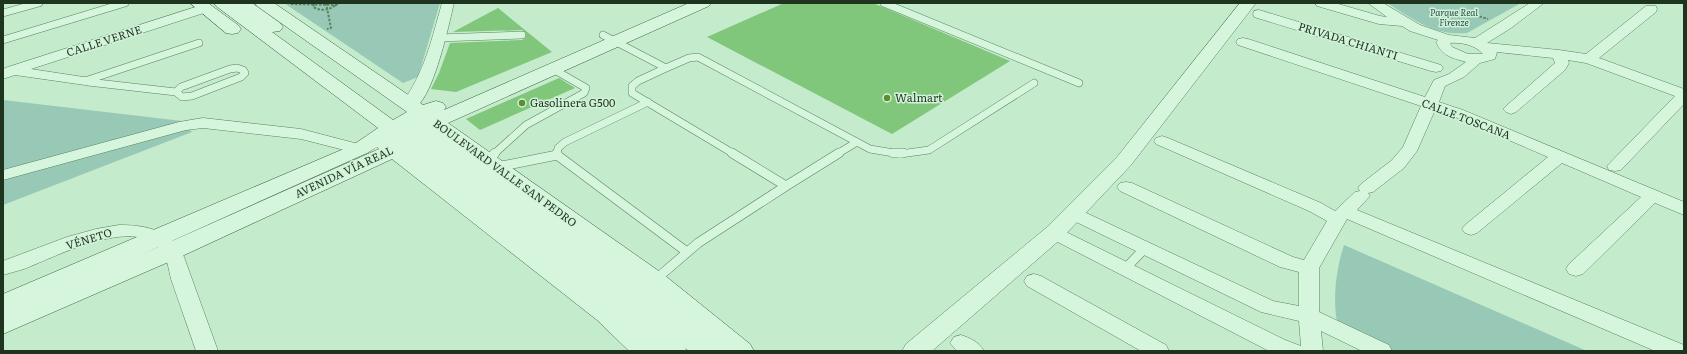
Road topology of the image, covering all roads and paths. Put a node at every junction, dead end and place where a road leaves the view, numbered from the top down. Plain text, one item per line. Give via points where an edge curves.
1 (39, 3) edge
2 (125, 3) edge
3 (241, 3) edge
4 (263, 3) edge
5 (289, 3) edge
6 (448, 3) edge
7 (678, 3) edge
8 (703, 3) edge
9 (884, 3) edge
10 (1321, 3) edge
11 (1374, 3) edge
12 (1538, 3) edge
13 (315, 4) edge
14 (326, 4) edge
15 (337, 4) edge
16 (208, 5) edge
17 (1254, 8) edge
18 (327, 9) junction
19 (1651, 9) dead end
20 (3, 13) edge
21 (1468, 14) dead end
22 (1492, 21) dead end
23 (1411, 25) junction
24 (522, 36) dead end
25 (284, 38) junction
26 (438, 38) junction
27 (610, 38) junction
28 (3, 40) edge
29 (1243, 42) dead end
30 (199, 43) dead end
31 (1446, 43) junction
32 (1481, 45) junction
33 (1558, 54) junction
34 (1476, 59) junction
35 (1589, 59) junction
36 (666, 68) junction
37 (553, 69) junction
38 (6, 71) edge
39 (1437, 75) junction
40 (85, 81) junction
41 (1034, 83) dead end
42 (1079, 83) dead end
43 (176, 92) junction
44 (1684, 94) edge
45 (648, 102) junction
46 (1429, 104) junction
47 (1511, 109) dead end
48 (402, 130) junction
49 (1162, 141) dead end
50 (857, 142) junction
51 (557, 155) junction
52 (1560, 156) junction
53 (492, 163) junction
54 (1615, 166) dead end
55 (3, 175) edge
56 (786, 186) junction
57 (1126, 187) dead end
58 (1653, 196) junction
59 (1684, 209) edge
60 (1074, 214) junction
61 (1341, 215) junction
62 (1470, 229) dead end
63 (1054, 233) junction
64 (166, 244) junction
65 (1145, 248) junction
66 (687, 252) junction
67 (3, 268) edge
68 (1309, 268) junction
69 (1126, 269) junction
70 (1576, 269) dead end
71 (654, 280) junction
72 (1034, 281) dead end
73 (3, 305) edge
74 (1310, 316) junction
75 (3, 324) edge
76 (207, 351) edge
77 (646, 351) edge
78 (673, 351) edge
79 (707, 351) edge
80 (740, 351) edge
81 (915, 351) edge
82 (1158, 351) edge
83 (1293, 351) edge
84 (1312, 351) edge
85 (1381, 351) edge
86 (1676, 351) edge

1 - 20 lane
2 - 28 lane
3 - 25 main road, BOULEVARD VALLE SAN PEDRO
4 - 25 main road, BOULEVARD VALLE SAN PEDRO
5 - 13 path
6 - 26 street
7 - 27 main road, AVENIDA VÍA REAL
8 - 27 main road, AVENIDA VÍA REAL
9 - 42 lane
10 - 23 street via 1378,20
11 - 23 street
12 - 32 street
13 - 14 path
13 - 18 path via 314,9
14 - 15 path
14 - 18 path
15 - 18 path
16 - 25 main road, BOULEVARD VALLE SAN PEDRO
16 - 38 street, CALLE VERNE
17 - 39 street, PRIVADA CHIANTI
17 - 60 street via 1124,161
18 - 25 path via 331,28
19 - 35 street
21 - 22 path
23 - 31 street via 1419,32
24 - 26 lane
25 - 48 main road, BOULEVARD VALLE SAN PEDRO
25 - 48 main road, BOULEVARD VALLE SAN PEDRO
26 - 48 street via 427,74
27 - 36 lane
27 - 37 main road, AVENIDA VÍA REAL
27 - 48 main road, AVENIDA VÍA REAL
29 - 46 street, CALLE TOSCANA
30 - 40 lane
31 - 32 street via 1466,40
31 - 34 street via 1464,57
31 - 39 street
32 - 33 street
32 - 34 street via 1490,52 1490,56
33 - 35 street
33 - 47 street via 1562,63 1560,67
34 - 39 street via 1447,81
35 - 44 street
36 - 45 lane via 632,86 632,92
36 - 50 lane via 698,57
37 - 48 main road, AVENIDA VÍA REAL
37 - 53 lane via 586,88 584,93 526,125
38 - 40 street
39 - 46 street
40 - 43 lane
41 - 50 lane via 929,150 909,154 886,154 870,150
43 - 43 lane via 182,96 192,96 245,74 243,70 230,69 181,87
44 - 54 street
45 - 51 lane via 565,142 558,148
45 - 56 lane
46 - 52 street, CALLE TOSCANA via 1458,113
46 - 61 street via 1411,148 1398,164
48 - 53 main road, BOULEVARD VALLE SAN PEDRO
48 - 55 street via 301,134 203,123 185,125
48 - 64 main road, AVENIDA VÍA REAL
48 - 64 main road, AVENIDA VÍA REAL
48 - 77 main road, BOULEVARD VALLE SAN PEDRO via 606,312
48 - 78 main road, BOULEVARD VALLE SAN PEDRO via 620,303
48 - 79 main road, BOULEVARD VALLE SAN PEDRO via 637,292
49 - 61 street via 1315,207
50 - 56 lane
51 - 53 lane
51 - 66 lane
52 - 58 street, CALLE TOSCANA
52 - 62 street
53 - 71 main road, BOULEVARD VALLE SAN PEDRO
56 - 66 lane
57 - 68 street via 1288,262
58 - 59 street, CALLE TOSCANA
58 - 70 street
60 - 63 street
60 - 65 street
61 - 68 street
61 - 86 street
63 - 69 street
63 - 81 street
64 - 67 street, VÉNETO via 137,230 119,230 87,237
64 - 73 main road, AVENIDA VÍA REAL
64 - 75 main road, AVENIDA VÍA REAL
64 - 76 street
65 - 69 lane
65 - 74 street via 1268,307
66 - 71 lane
68 - 74 street
69 - 83 street via 1278,346
71 - 80 main road, BOULEVARD VALLE SAN PEDRO
72 - 82 street
74 - 84 street
74 - 85 street

